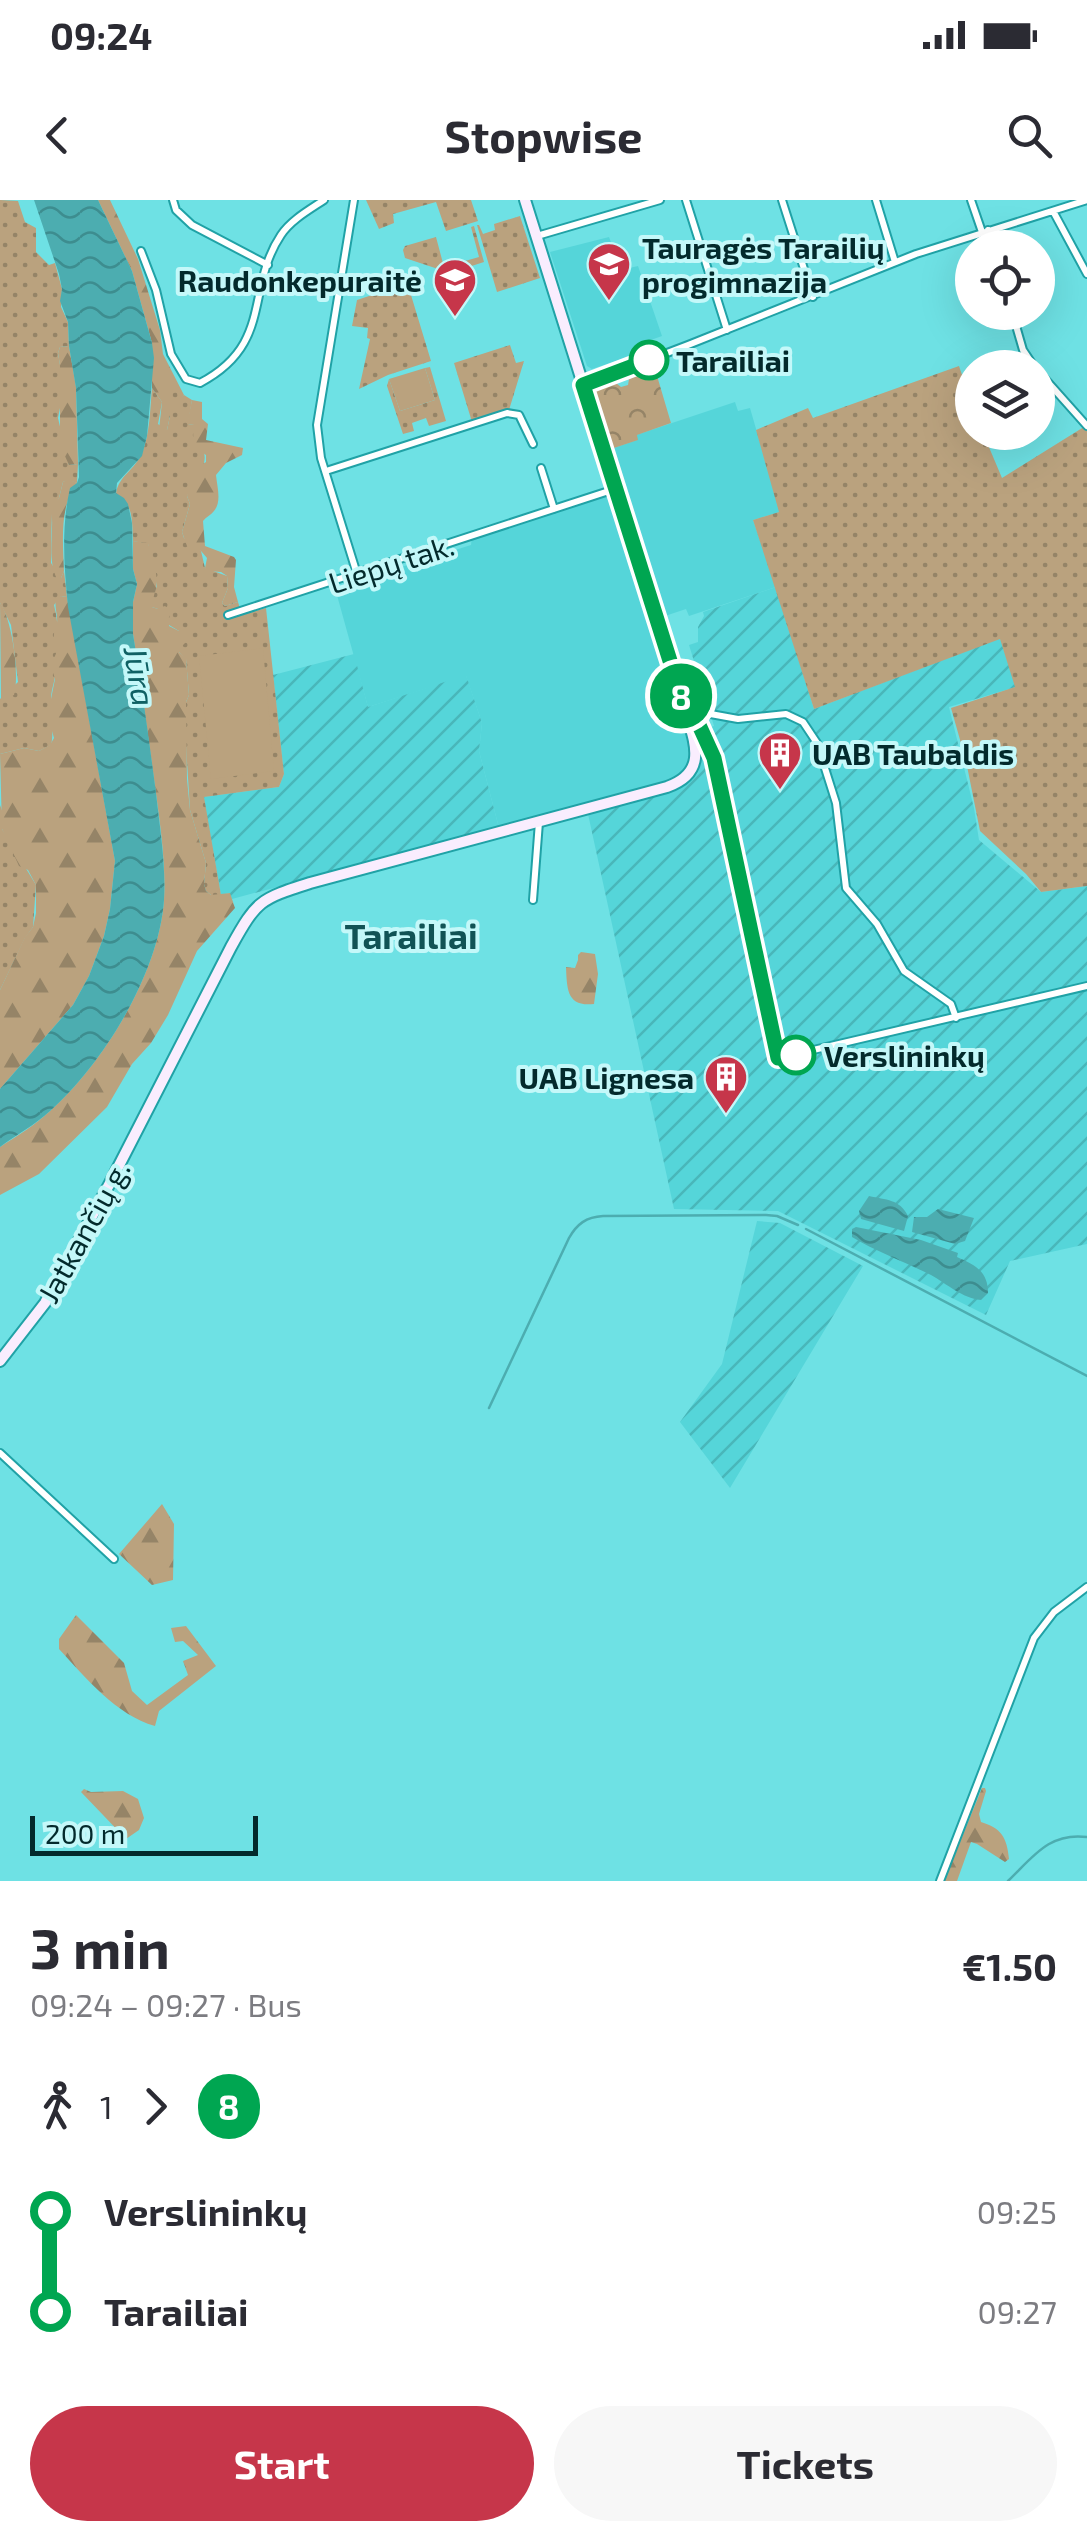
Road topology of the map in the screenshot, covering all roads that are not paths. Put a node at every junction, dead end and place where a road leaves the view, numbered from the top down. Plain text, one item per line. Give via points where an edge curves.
1 (173, 200) edge
2 (324, 200) edge
3 (354, 200) edge
4 (525, 200) edge
5 (660, 200) edge
6 (686, 200) edge
7 (782, 200) edge
8 (876, 200) edge
9 (972, 200) edge
10 (1087, 200) edge
11 (1066, 203) edge
12 (1053, 211) junction
13 (985, 230) edge
14 (988, 230) edge
15 (536, 236) junction
16 (955, 241) edge
17 (141, 251) dead end
18 (895, 262) junction
19 (268, 265) junction
20 (1087, 274) edge
21 (813, 296) junction
22 (727, 330) junction
23 (583, 385) junction
24 (1055, 392) edge
25 (1087, 426) edge
26 (532, 444) dead end
27 (541, 468) dead end
28 (326, 471) junction
29 (616, 489) junction
30 (554, 510) junction
31 (356, 574) junction
32 (228, 614) dead end
33 (683, 702) junction
34 (694, 714) junction
35 (539, 822) junction
36 (534, 900) dead end
37 (1087, 986) edge
38 (956, 1018) junction
39 (0, 1361) edge
40 (0, 1453) edge
41 (114, 1559) dead end
42 (1087, 1587) edge
43 (940, 1881) edge

1 - 19 street via 192,225
2 - 19 street via 290,224
3 - 28 street via 317,412
4 - 15 main road
5 - 15 street
6 - 22 street
7 - 21 street
8 - 18 street
9 - 13 street
10 - 11 street
11 - 12 street
12 - 14 street
12 - 20 street
15 - 23 main road
16 - 18 street
17 - 19 street via 174,363 193,382 218,371 248,339
18 - 21 street
21 - 22 street
22 - 23 street
23 - 29 main road
24 - 25 street
26 - 28 street via 519,415 508,412
27 - 30 street
28 - 31 street
29 - 30 street, Liepų tak.
29 - 33 main road
30 - 31 street, Liepų tak.
31 - 32 street, Liepų tak.
33 - 34 street
33 - 35 main road, Jatkančių g. via 695,757 691,773
34 - 38 street via 786,714 803,722 817,743 836,804 846,888 904,971 951,1004
34 - 38 street via 722,789 778,1058
35 - 36 street
35 - 39 main road, Jatkančių g. via 271,895 250,914 45,1303
37 - 38 street
40 - 41 street
42 - 43 street via 1034,1638

